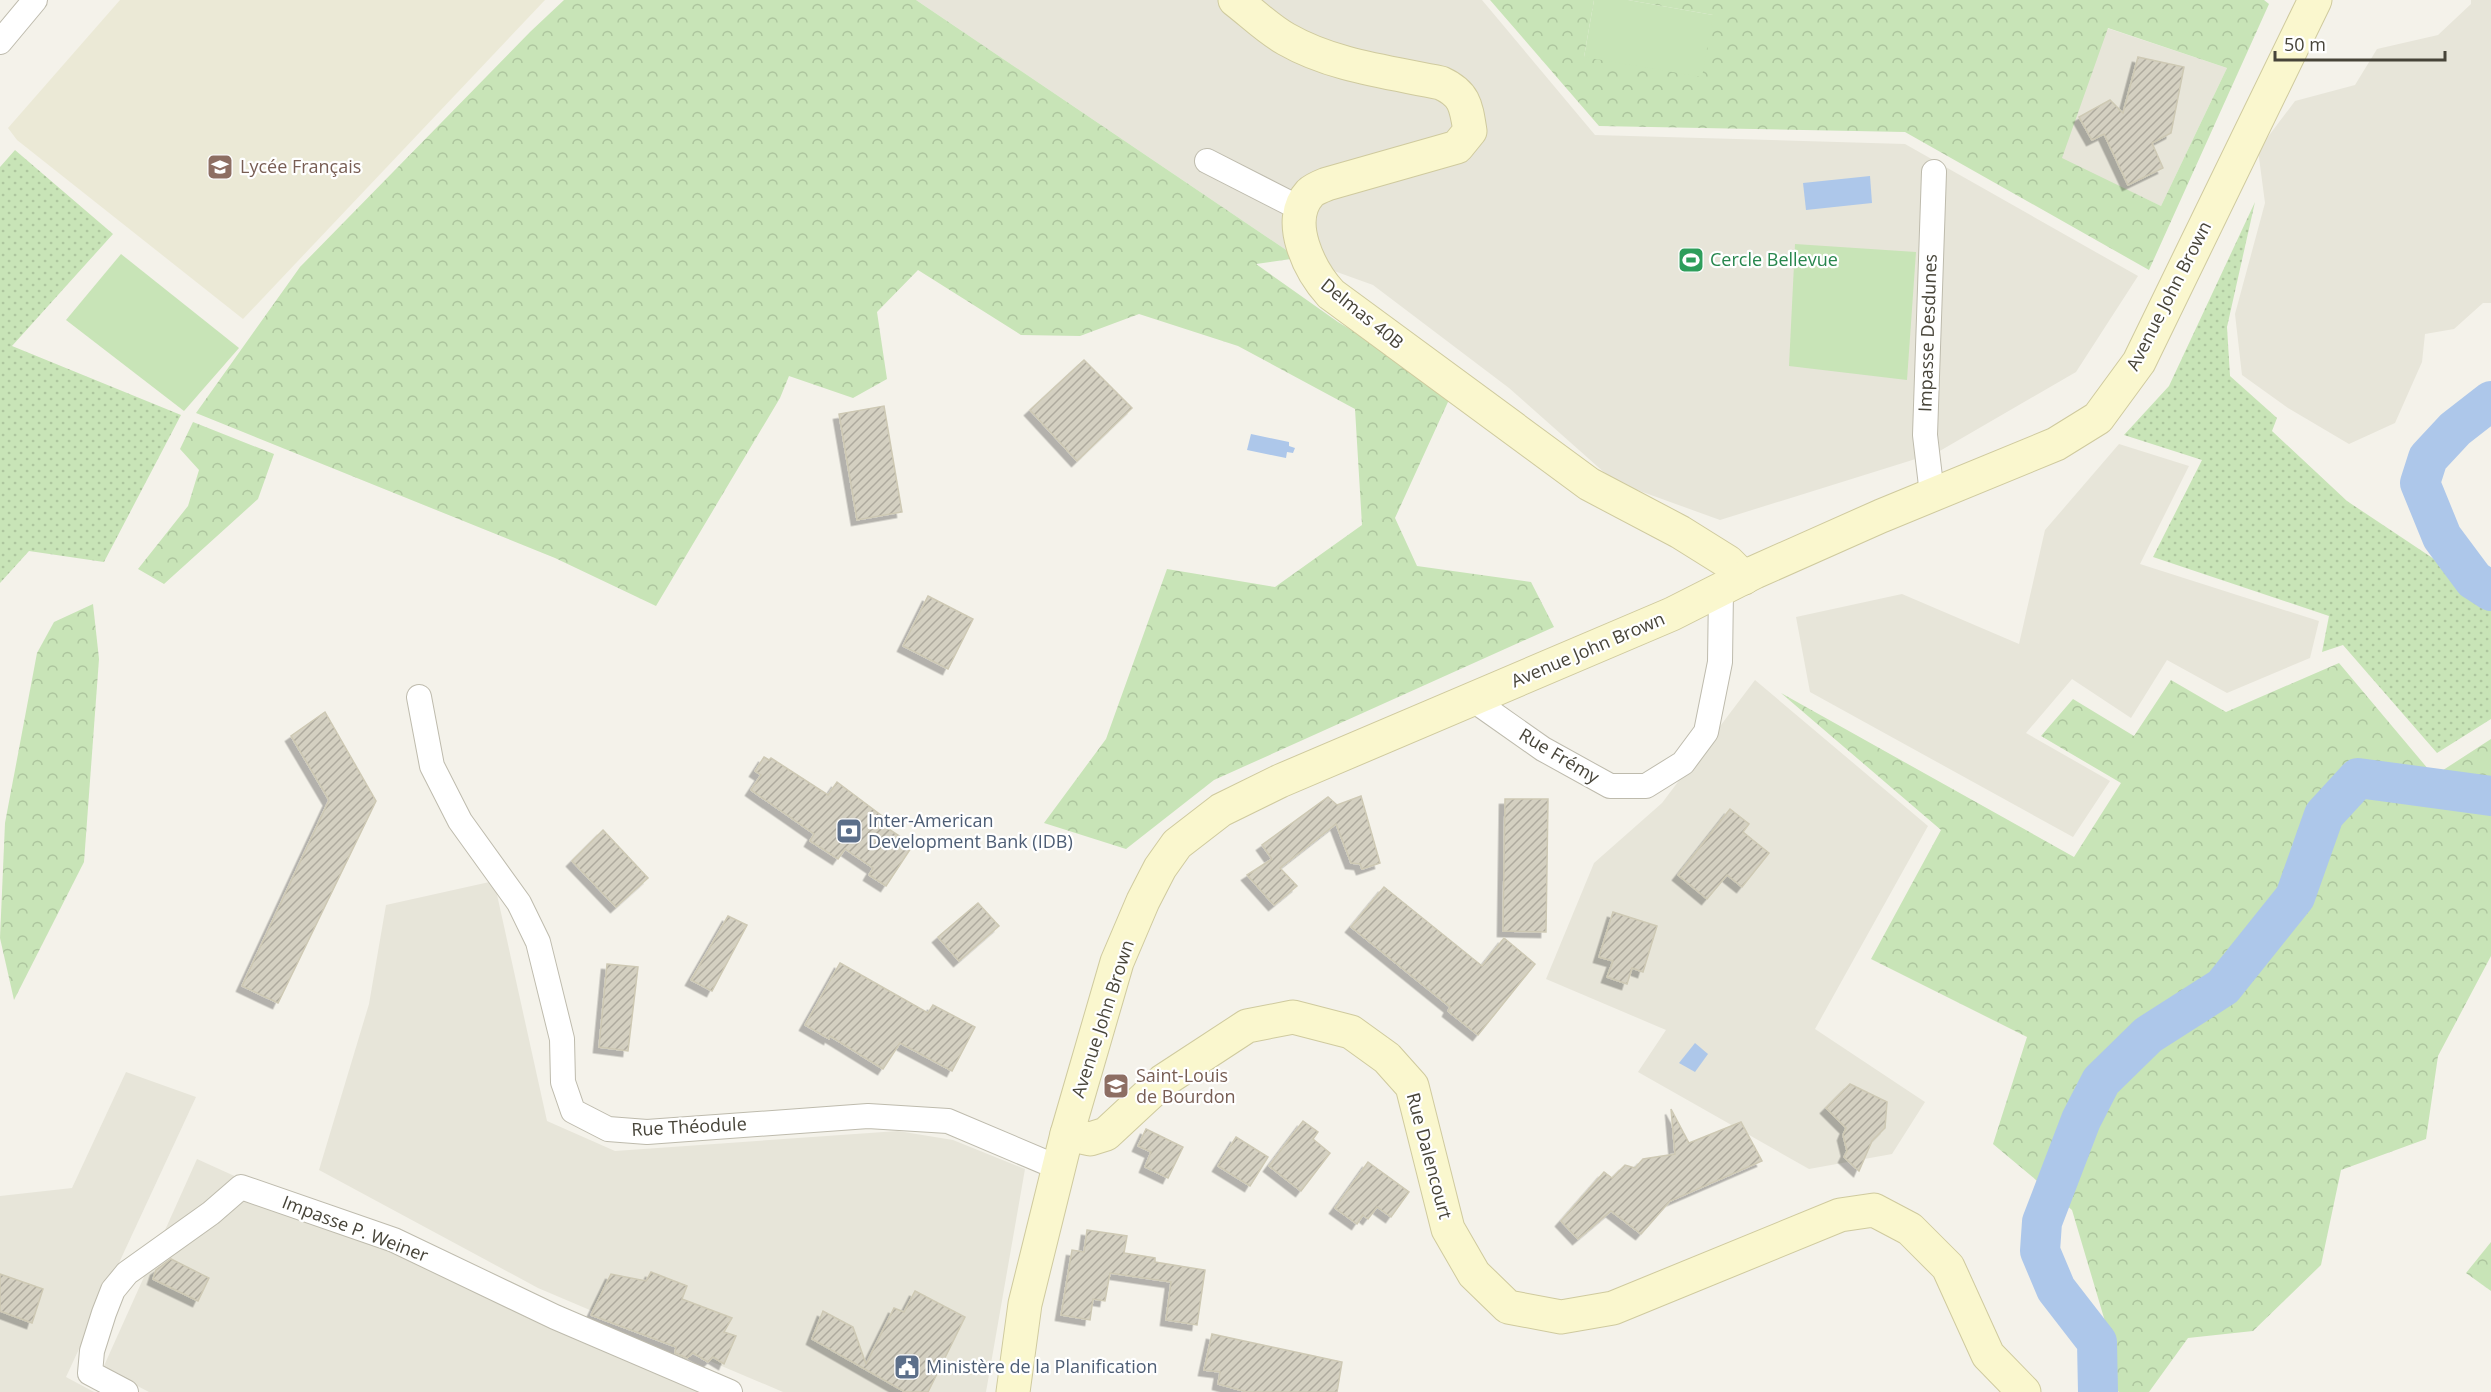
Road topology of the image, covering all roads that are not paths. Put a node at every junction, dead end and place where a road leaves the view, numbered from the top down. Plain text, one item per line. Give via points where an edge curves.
1 (35, 0) edge
2 (1235, 0) edge
3 (2314, 0) edge
4 (0, 42) edge
5 (1207, 161) dead end
6 (1934, 172) dead end
7 (1301, 209) junction
8 (1932, 494) junction
9 (1732, 584) junction
10 (419, 697) dead end
11 (1472, 699) junction
12 (1067, 1134) junction
13 (1059, 1168) junction
14 (126, 1392) edge
15 (730, 1392) edge
16 (1013, 1392) edge
17 (2024, 1392) edge

1 - 4 street
2 - 7 street via 1284,38 1304,48 1334,60 1441,83 1455,90 1466,105 1470,130 1457,147 1326,184 1310,192
3 - 8 street, Avenue John Brown via 2139,362 2098,418 2056,444
5 - 7 street
6 - 8 street, Impasse Desdunes via 1925,435
7 - 9 street, Delmas 40B via 1299,232 1304,248 1316,277 1331,294 1589,484 1728,562
8 - 9 street, Avenue John Brown
9 - 11 street, Avenue John Brown via 1672,614
9 - 11 street, Rue Frémy via 1706,732 1683,763 1646,786 1610,786 1543,749
10 - 13 street, Rue Théodule via 432,766 460,820 519,903 538,942 562,1040 563,1082 573,1111 608,1130 647,1132 868,1116 948,1121
11 - 12 street, Avenue John Brown via 1221,810 1177,844 1143,901 1117,963
12 - 13 street, Avenue John Brown
12 - 17 street, Rue Dalencourt via 1090,1139 1106,1134 1163,1081 1247,1026 1293,1017 1351,1032 1387,1058 1412,1086 1448,1229 1474,1274 1508,1307 1561,1317 1613,1308 1840,1215 1874,1210 1910,1229 1948,1267 1988,1355
13 - 16 street, Avenue John Brown via 1025,1304
14 - 15 street, Impasse P. Weiner via 90,1373 92,1351 114,1290 127,1273 242,1187 394,1240 555,1317

